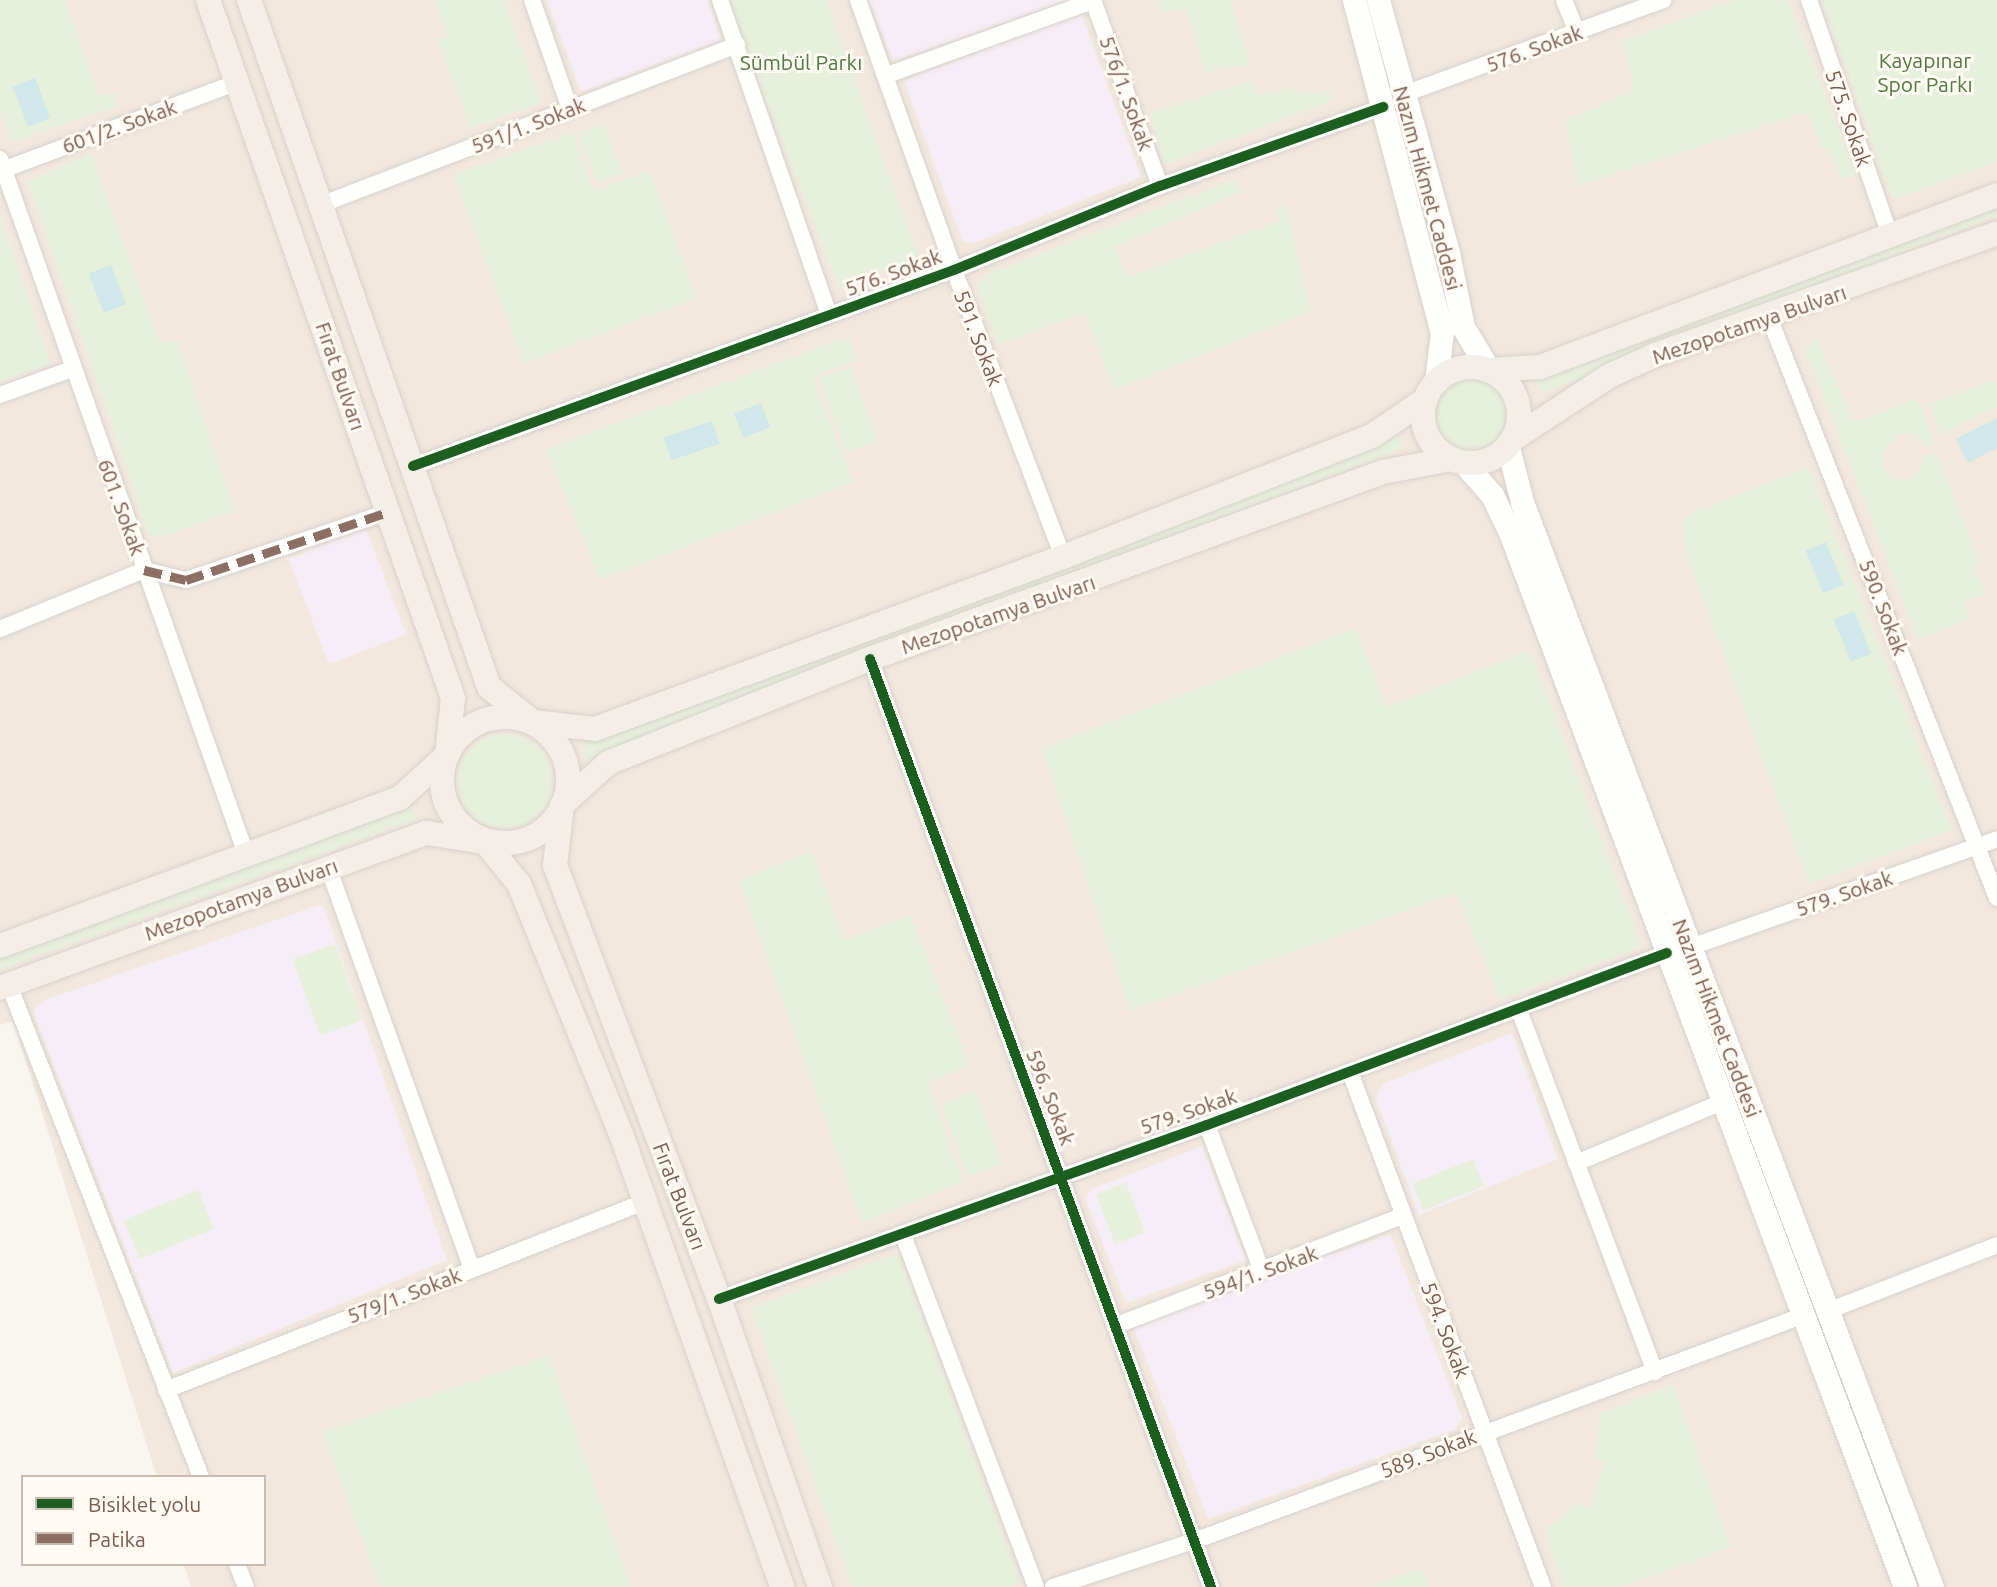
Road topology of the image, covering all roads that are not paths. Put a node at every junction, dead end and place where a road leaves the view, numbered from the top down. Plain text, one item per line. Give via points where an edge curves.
1 (208, 0) edge
2 (249, 0) edge
3 (532, 0) edge
4 (720, 0) edge
5 (858, 0) edge
6 (1093, 0) edge
7 (1354, 0) edge
8 (1378, 0) edge
9 (1564, 0) edge
10 (1663, 0) edge
11 (1809, 0) edge
12 (1577, 33) junction
13 (737, 45) junction
14 (887, 75) junction
15 (238, 82) junction
16 (1404, 94) junction
17 (1383, 107) junction
18 (570, 109) junction
19 (1, 166) edge
20 (1160, 186) junction
21 (1997, 195) edge
22 (320, 205) junction
23 (1997, 233) edge
24 (1890, 235) junction
25 (954, 270) junction
26 (829, 315) junction
27 (1769, 317) junction
28 (72, 369) junction
29 (1489, 370) junction
30 (1431, 390) junction
31 (0, 395) edge
32 (1511, 443) junction
33 (1458, 461) junction
34 (413, 466) junction
35 (388, 512) junction
36 (1063, 557) junction
37 (144, 570) junction
38 (0, 629) edge
39 (870, 659) junction
40 (533, 722) junction
41 (447, 755) junction
42 (562, 805) junction
43 (1997, 839) edge
44 (485, 842) junction
45 (1977, 846) junction
46 (246, 854) junction
47 (328, 867) junction
48 (1997, 898) edge
49 (0, 946) edge
50 (1691, 947) junction
51 (1667, 953) junction
52 (5, 987) edge
53 (1519, 1010) junction
54 (1350, 1072) junction
55 (1720, 1103) junction
56 (1207, 1125) junction
57 (1576, 1163) junction
58 (1059, 1175) junction
59 (644, 1202) junction
60 (1403, 1216) junction
61 (903, 1235) junction
62 (1997, 1245) edge
63 (472, 1269) junction
64 (1262, 1271) junction
65 (719, 1299) junction
66 (1828, 1311) junction
67 (1802, 1316) junction
68 (1117, 1325) junction
69 (1655, 1371) junction
70 (166, 1390) junction
71 (1485, 1432) junction
72 (200, 1475) edge
73 (1194, 1541) junction
74 (238, 1566) edge
75 (246, 1587) edge
76 (782, 1587) edge
77 (820, 1587) edge
78 (1036, 1587) edge
79 (1053, 1587) edge
80 (1211, 1587) edge
81 (1543, 1587) edge
82 (1905, 1587) edge
83 (1932, 1587) edge

1 - 15 main road, Fırat Bulvarı
2 - 22 main road, Fırat Bulvarı
3 - 18 street
4 - 13 street
5 - 14 street, 591. Sokak
6 - 14 street
6 - 20 street, 576/1. Sokak
7 - 17 main road, Nazım Hikmet Caddesi
8 - 16 main road, Nazım Hikmet Caddesi
9 - 12 street
10 - 12 street, 576. Sokak
11 - 24 street, 575. Sokak
12 - 16 street, 576. Sokak
13 - 18 street, 591/1. Sokak
13 - 26 street
14 - 25 street, 591. Sokak
15 - 19 street, 601/2. Sokak
15 - 35 main road, Fırat Bulvarı
16 - 29 main road, Nazım Hikmet Caddesi via 1448,253 1463,327
17 - 20 street, 576. Sokak
17 - 30 main road, Nazım Hikmet Caddesi via 1442,332
18 - 22 street, 591/1. Sokak
19 - 28 street, 601. Sokak
20 - 25 street, 576. Sokak
21 - 24 main road
22 - 34 main road, Fırat Bulvarı
23 - 27 main road, Mezopotamya Bulvarı
24 - 29 main road via 1540,367
25 - 26 street, 576. Sokak
25 - 36 street, 591. Sokak
26 - 34 street, 576. Sokak
27 - 32 main road, Mezopotamya Bulvarı via 1609,376
27 - 45 street, 590. Sokak
28 - 31 street
28 - 37 street, 601. Sokak
29 - 30 main road via 1461,368
29 - 32 main road via 1505,380 1517,399 1519,421
30 - 33 main road via 1427,434
30 - 36 main road, Mezopotamya Bulvarı via 1372,436
32 - 33 main road via 1483,462
32 - 50 main road, Nazım Hikmet Caddesi via 1522,502
33 - 39 main road, Mezopotamya Bulvarı via 1383,472
33 - 51 main road, Nazım Hikmet Caddesi via 1492,495 1510,532
34 - 40 main road, Fırat Bulvarı via 489,687
35 - 37 street via 186,580
35 - 41 main road, Fırat Bulvarı via 453,698
36 - 40 main road, Mezopotamya Bulvarı via 595,729
37 - 38 street
37 - 46 street, 601. Sokak
39 - 42 main road, Mezopotamya Bulvarı via 608,763
39 - 58 street, 596. Sokak
40 - 41 main road via 511,717 482,722 457,738
40 - 42 main road via 559,748 567,766 568,786
41 - 44 main road via 443,796 452,815
41 - 46 main road, Mezopotamya Bulvarı via 400,798
42 - 44 main road via 539,834 522,841
42 - 65 main road, Fırat Bulvarı via 555,865
43 - 45 street, 579. Sokak
44 - 47 main road, Mezopotamya Bulvarı via 428,833
44 - 59 main road, Fırat Bulvarı via 519,884
45 - 48 street, 590. Sokak
45 - 50 street, 579. Sokak
46 - 49 main road, Mezopotamya Bulvarı
47 - 52 main road, Mezopotamya Bulvarı
47 - 63 street
50 - 66 main road, Nazım Hikmet Caddesi
51 - 53 street, 579. Sokak
51 - 55 main road, Nazım Hikmet Caddesi
52 - 70 street
53 - 54 street, 579. Sokak
53 - 57 street
54 - 56 street, 579. Sokak
54 - 60 street, 594. Sokak
55 - 57 street
55 - 67 main road, Nazım Hikmet Caddesi
56 - 58 street, 579. Sokak
56 - 64 street
57 - 69 street
58 - 61 street, 579. Sokak
58 - 68 street, 596. Sokak
59 - 63 street, 579/1. Sokak
59 - 76 main road, Fırat Bulvarı
60 - 64 street, 594/1. Sokak
60 - 71 street, 594. Sokak
61 - 65 street, 579. Sokak
61 - 78 street
62 - 66 street
63 - 70 street, 579/1. Sokak
64 - 68 street, 594/1. Sokak
65 - 77 main road, Fırat Bulvarı
66 - 83 main road, Nazım Hikmet Caddesi
67 - 69 street, 589. Sokak
67 - 82 main road, Nazım Hikmet Caddesi
68 - 73 street, 596. Sokak
69 - 71 street, 589. Sokak
70 - 72 street
71 - 73 street, 589. Sokak
71 - 81 street, 594. Sokak
73 - 79 street, 589. Sokak
73 - 80 street, 596. Sokak
74 - 75 street

